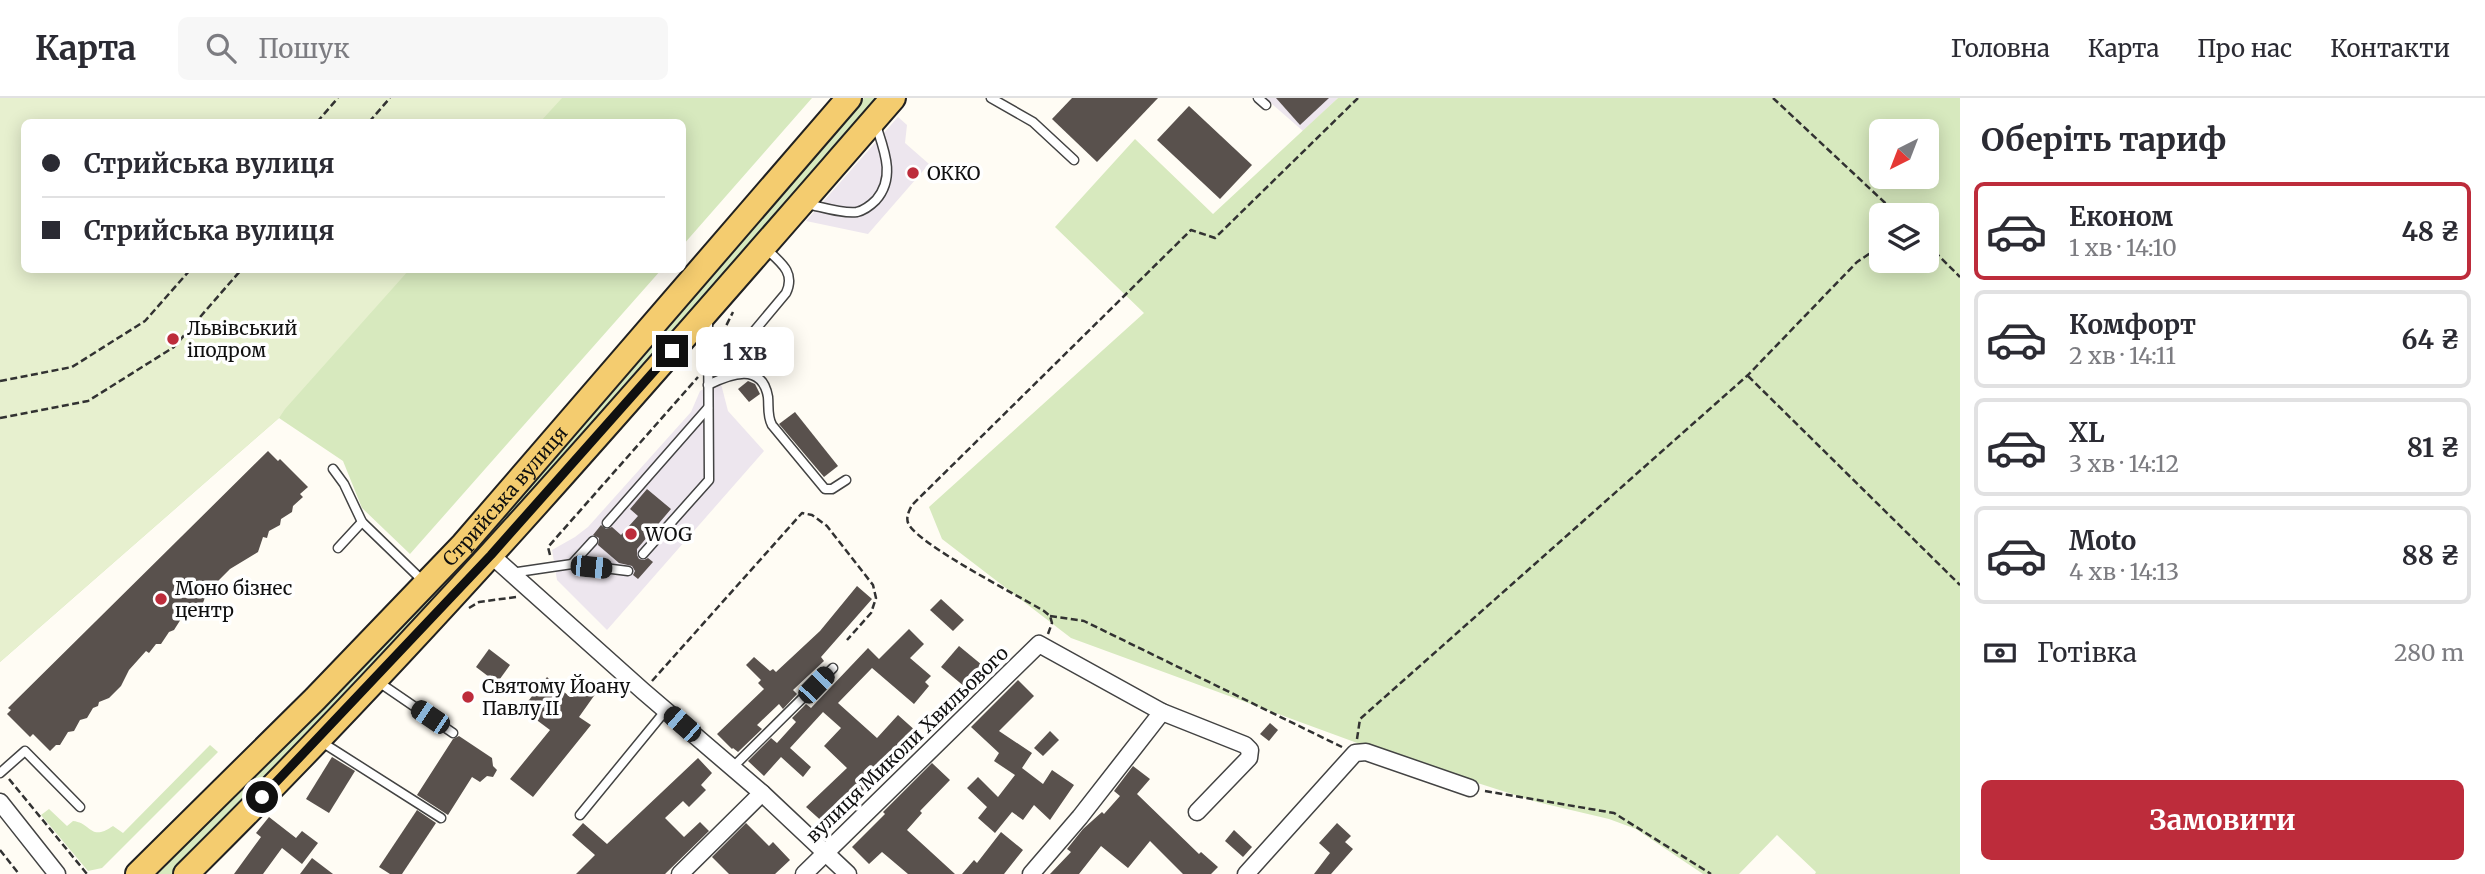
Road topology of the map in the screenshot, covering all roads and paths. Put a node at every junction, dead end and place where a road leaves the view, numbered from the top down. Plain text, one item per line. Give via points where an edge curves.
1 (338, 98) edge
2 (390, 98) edge
3 (849, 98) edge
4 (893, 98) edge
5 (991, 98) edge
6 (1258, 98) edge
7 (1358, 98) edge
8 (1773, 98) edge
9 (1266, 105) dead end
10 (320, 119) edge
11 (372, 119) edge
12 (874, 119) junction
13 (1074, 160) dead end
14 (801, 203) junction
15 (1885, 203) edge
16 (763, 246) junction
17 (1869, 254) edge
18 (1939, 256) edge
19 (187, 273) edge
20 (238, 273) edge
21 (1960, 277) edge
22 (738, 304) dead end
23 (708, 310) junction
24 (707, 371) junction
25 (751, 373) junction
26 (1748, 375) junction
27 (0, 381) edge
28 (708, 385) junction
29 (708, 408) junction
30 (0, 418) edge
31 (333, 469) dead end
32 (846, 480) dead end
33 (362, 522) junction
34 (607, 523) dead end
35 (593, 541) dead end
36 (338, 548) dead end
37 (643, 554) dead end
38 (491, 555) junction
39 (572, 564) junction
40 (552, 568) junction
41 (628, 571) dead end
42 (511, 573) junction
43 (426, 584) junction
44 (1960, 585) edge
45 (538, 597) junction
46 (463, 613) dead end
47 (1050, 616) junction
48 (847, 640) dead end
49 (1039, 644) junction
50 (833, 668) dead end
51 (375, 679) junction
52 (643, 691) junction
53 (666, 710) junction
54 (1162, 712) junction
55 (453, 733) dead end
56 (318, 739) junction
57 (1355, 753) junction
58 (732, 768) junction
59 (0, 773) edge
60 (9, 779) dead end
61 (1470, 788) joint
62 (762, 793) junction
63 (0, 802) edge
64 (80, 807) dead end
65 (1198, 812) dead end
66 (580, 814) dead end
67 (441, 818) dead end
68 (0, 850) edge
69 (825, 853) junction
70 (1255, 871) edge
71 (19, 874) edge
72 (57, 874) edge
73 (87, 874) edge
74 (138, 874) edge
75 (186, 874) edge
76 (680, 874) edge
77 (804, 874) edge
78 (848, 874) edge
79 (1031, 874) edge
80 (1711, 874) edge

1 - 10 path
2 - 11 path
3 - 43 main road, Стрийська вулиця
4 - 12 main road, Стрийська вулиця
5 - 13 lane via 1033,122
6 - 9 lane
7 - 47 path via 1215,238 1191,230 912,505 908,522 922,537
8 - 15 path
12 - 14 main road, Стрийська вулиця
12 - 14 lane via 887,174 873,203 858,212
14 - 16 main road, Стрийська вулиця
16 - 23 main road, Стрийська вулиця
16 - 25 lane via 787,269 790,285 745,342
17 - 26 path
18 - 21 path
19 - 27 path via 145,321 72,367
20 - 30 path via 174,347 88,401
22 - 24 path via 724,328 718,366
23 - 24 lane
23 - 38 main road, Стрийська вулиця
24 - 28 lane
24 - 40 path via 694,379 548,547
25 - 28 lane via 727,375
25 - 32 lane via 765,388 772,425 825,489
26 - 44 path
26 - 57 path via 1360,719
28 - 29 lane
29 - 34 lane
29 - 37 lane via 709,480
31 - 33 lane
33 - 36 lane
33 - 43 lane
35 - 39 lane
38 - 42 street
38 - 51 main road, Стрийська вулиця
39 - 40 lane
39 - 41 lane
40 - 42 lane
42 - 45 street
43 - 74 main road, Стрийська вулиця
45 - 46 path via 479,602
45 - 52 street
47 - 49 path via 1049,632
47 - 57 path via 1084,621
48 - 52 path via 871,613 876,598 873,585 827,526 812,514 802,513
49 - 54 street
49 - 69 street, вулиця Миколи Хвильового
50 - 58 lane
51 - 55 lane
51 - 56 main road, Стрийська вулиця
52 - 53 street
53 - 58 street
53 - 66 lane
54 - 65 street via 1250,750 1248,758
54 - 79 street
56 - 67 lane
56 - 75 main road, Стрийська вулиця
57 - 61 street via 1366,752
57 - 70 street
58 - 62 street
59 - 64 lane via 25,751
60 - 73 path
61 - 80 path via 1614,813
62 - 69 street
62 - 76 street
63 - 72 street
68 - 71 path
69 - 77 street, вулиця Миколи Хвильового
69 - 78 street

